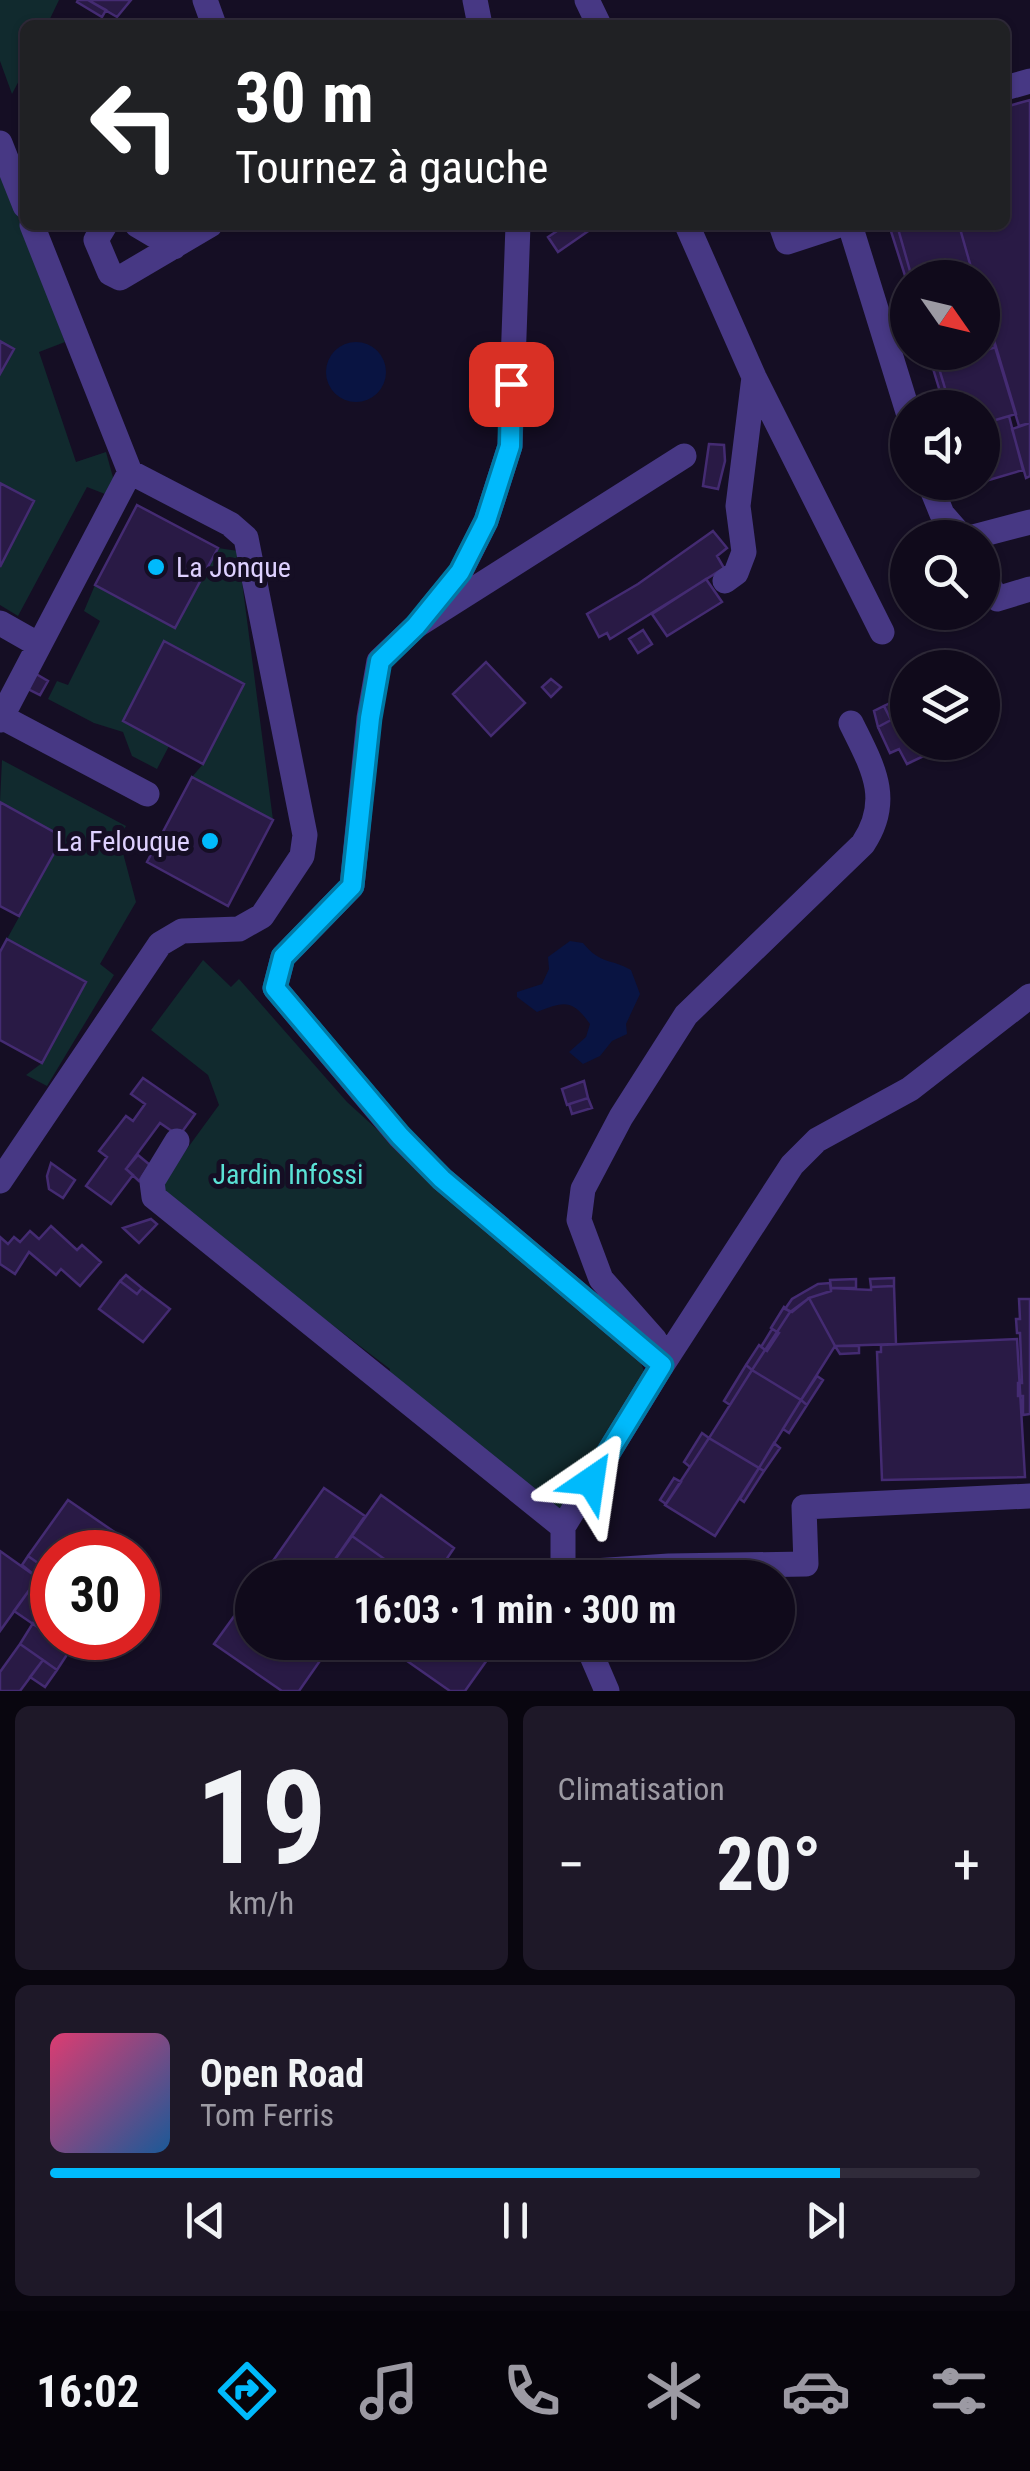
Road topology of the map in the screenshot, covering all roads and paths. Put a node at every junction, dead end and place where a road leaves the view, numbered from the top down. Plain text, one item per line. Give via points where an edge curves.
1 (0, 143) edge
2 (20, 193) edge
3 (34, 230) edge
4 (102, 230) edge
5 (145, 230) edge
6 (202, 230) edge
7 (518, 230) edge
8 (689, 230) edge
9 (783, 230) edge
10 (824, 230) edge
11 (852, 230) edge
12 (174, 247) junction
13 (754, 377) junction
14 (901, 390) edge
15 (684, 456) dead end
16 (130, 472) junction
17 (1030, 522) edge
18 (1000, 530) edge
19 (725, 581) dead end
20 (1030, 588) edge
21 (1000, 598) edge
22 (0, 624) edge
23 (416, 626) junction
24 (882, 632) dead end
25 (39, 645) junction
26 (0, 718) edge
27 (851, 723) dead end
28 (147, 794) dead end
29 (1030, 996) edge
30 (177, 1141) dead end
31 (0, 1181) edge
32 (669, 1355) junction
33 (1030, 1496) edge
34 (563, 1527) junction
35 (563, 1560) edge
36 (795, 1564) edge
37 (594, 1660) edge
38 (607, 1691) edge

1 - 2 street
3 - 16 street
4 - 12 street via 96,240 110,272 120,278
5 - 12 street
6 - 12 street
7 - 23 street via 510,446 486,521 460,572
8 - 13 street
9 - 10 street via 787,242
11 - 14 street
13 - 19 street via 738,506 744,552 736,574
13 - 24 street
15 - 23 street
16 - 25 street
16 - 31 street via 246,538 305,835 302,856 262,916 239,929 182,931 160,944
17 - 18 street
20 - 21 street
22 - 25 street
23 - 32 street via 380,661 352,886 283,957 275,988 442,1179
25 - 26 street
26 - 28 street
27 - 32 street via 878,778 872,830 686,1016 583,1189 579,1220 601,1278
29 - 32 street via 910,1088 817,1140 792,1164
30 - 34 street via 152,1182 154,1197
32 - 34 street
33 - 36 street via 804,1507 806,1564
34 - 35 street
37 - 38 street

